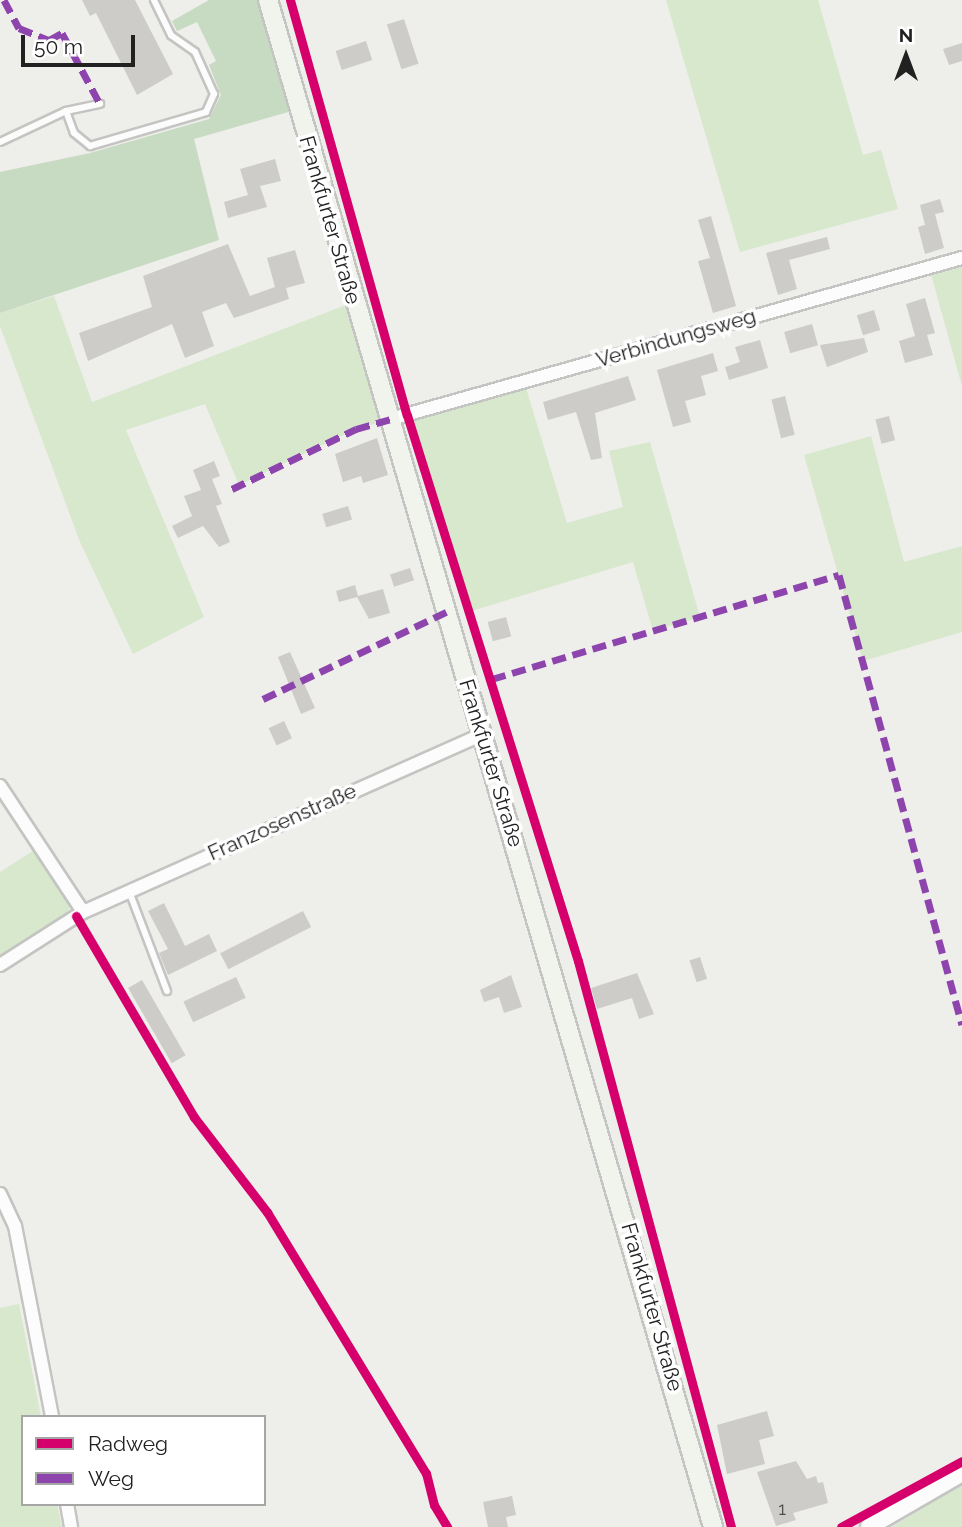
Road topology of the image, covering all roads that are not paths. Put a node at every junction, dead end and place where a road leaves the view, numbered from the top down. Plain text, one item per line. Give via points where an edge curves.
1 (154, 0) edge
2 (268, 0) edge
3 (100, 104) dead end
4 (66, 111) junction
5 (0, 142) edge
6 (962, 258) edge
7 (391, 419) junction
8 (483, 734) junction
9 (0, 786) edge
10 (130, 891) junction
11 (83, 912) junction
12 (0, 965) edge
13 (167, 991) dead end
14 (0, 1194) edge
15 (52, 1415) edge
16 (962, 1473) edge
17 (67, 1506) edge
18 (71, 1527) edge
19 (713, 1527) edge
20 (869, 1527) edge

1 - 4 lane via 171,34 195,52 214,94 206,111 90,146 74,133
2 - 7 main road, Frankfurter Straße
3 - 4 lane
4 - 5 lane
6 - 7 street, Verbindungsweg
7 - 8 main road, Frankfurter Straße
8 - 10 street, Franzosenstraße
8 - 19 main road, Frankfurter Straße
9 - 11 street
10 - 11 street, Franzosenstraße
10 - 13 lane
11 - 12 street, Franzosenstraße
14 - 15 street via 15,1226
16 - 20 street
17 - 18 street

